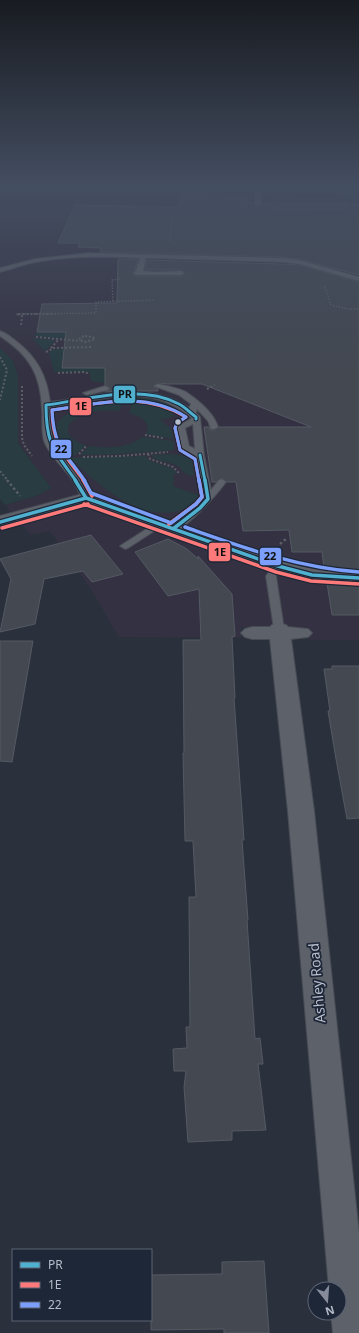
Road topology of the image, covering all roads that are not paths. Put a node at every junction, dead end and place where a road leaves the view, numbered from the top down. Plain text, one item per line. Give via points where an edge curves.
1 (100, 252) dead end
2 (120, 252) dead end
3 (74, 255) junction
4 (126, 256) junction
5 (144, 256) junction
6 (0, 270) edge
7 (181, 273) dead end
8 (358, 278) edge
9 (0, 332) edge
10 (158, 386) dead end
11 (105, 388) dead end
12 (84, 399) junction
13 (195, 403) junction
14 (46, 405) junction
15 (195, 416) junction
16 (200, 455) junction
17 (222, 482) dead end
18 (86, 498) junction
19 (208, 499) junction
20 (0, 522) edge
21 (166, 527) junction
22 (125, 546) dead end
23 (278, 566) junction
24 (359, 578) edge
25 (287, 632) junction
26 (252, 633) dead end
27 (352, 1333) edge

1 - 3 lane via 81,252
2 - 4 lane
3 - 4 lane
3 - 6 lane via 44,259
4 - 5 lane
5 - 7 lane via 138,272
5 - 8 lane via 224,255 281,260 299,262
9 - 14 lane via 18,344 34,362 40,374
10 - 13 lane via 182,393
11 - 12 lane via 88,392
12 - 14 lane
12 - 15 lane via 131,394 160,397 178,403
13 - 15 lane
13 - 15 lane via 214,426
14 - 18 lane via 46,431 49,441 82,486
15 - 16 lane
15 - 16 lane via 181,427 185,447
16 - 19 lane
17 - 19 lane
18 - 20 street
18 - 21 street
19 - 21 lane via 200,508
21 - 22 lane
21 - 23 street
23 - 24 street via 312,575
23 - 25 lane via 271,576
25 - 26 street
25 - 27 street, Ashley Road via 301,811

